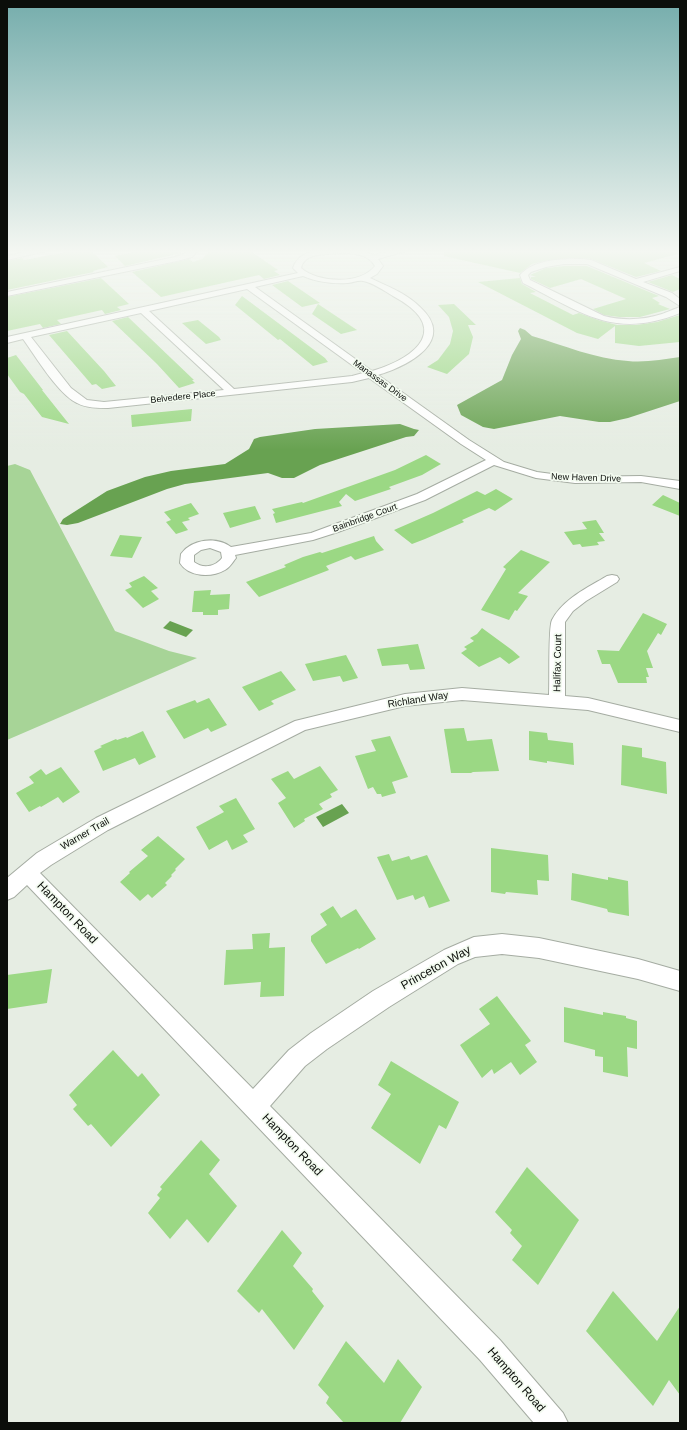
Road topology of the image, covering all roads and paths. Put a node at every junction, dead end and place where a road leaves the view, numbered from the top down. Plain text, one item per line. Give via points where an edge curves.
1 (112, 317) edge
2 (150, 317) edge
3 (291, 317) edge
4 (425, 317) edge
5 (598, 317) edge
6 (662, 317) edge
7 (25, 336) junction
8 (7, 340) edge
9 (371, 374) junction
10 (232, 392) junction
11 (493, 460) junction
12 (680, 485) edge
13 (228, 552) dead end
14 (612, 579) dead end
15 (557, 701) junction
16 (680, 726) edge
17 (171, 791) joint
18 (27, 872) junction
19 (7, 890) edge
20 (680, 982) edge
21 (254, 1106) junction
22 (553, 1423) edge

1 - 7 street
2 - 10 street
3 - 9 street, Manassas Drive
4 - 9 street, Belvedere Place via 429,327 426,342 418,352 394,367
5 - 6 street via 627,323
7 - 8 street
7 - 10 street, Belvedere Place via 70,393 85,402 108,405
9 - 10 street, Belvedere Place via 341,381
9 - 11 street, Manassas Drive
11 - 12 street, New Haven Drive via 517,470 558,479 641,479
11 - 13 street, Bainbridge Court via 426,495 334,529 313,536
14 - 15 street, Halifax Court via 568,608 558,622
15 - 16 street, Richland Way via 588,704
15 - 17 street, Richland Way via 462,694 397,702 301,725
17 - 18 street, Warner Trail via 102,824
18 - 19 street, Warner Trail
18 - 21 street, Hampton Road
20 - 21 street, Princeton Way via 638,969 539,948 502,944 474,947 451,957 382,998 319,1041 297,1058
21 - 22 street, Hampton Road via 490,1350

